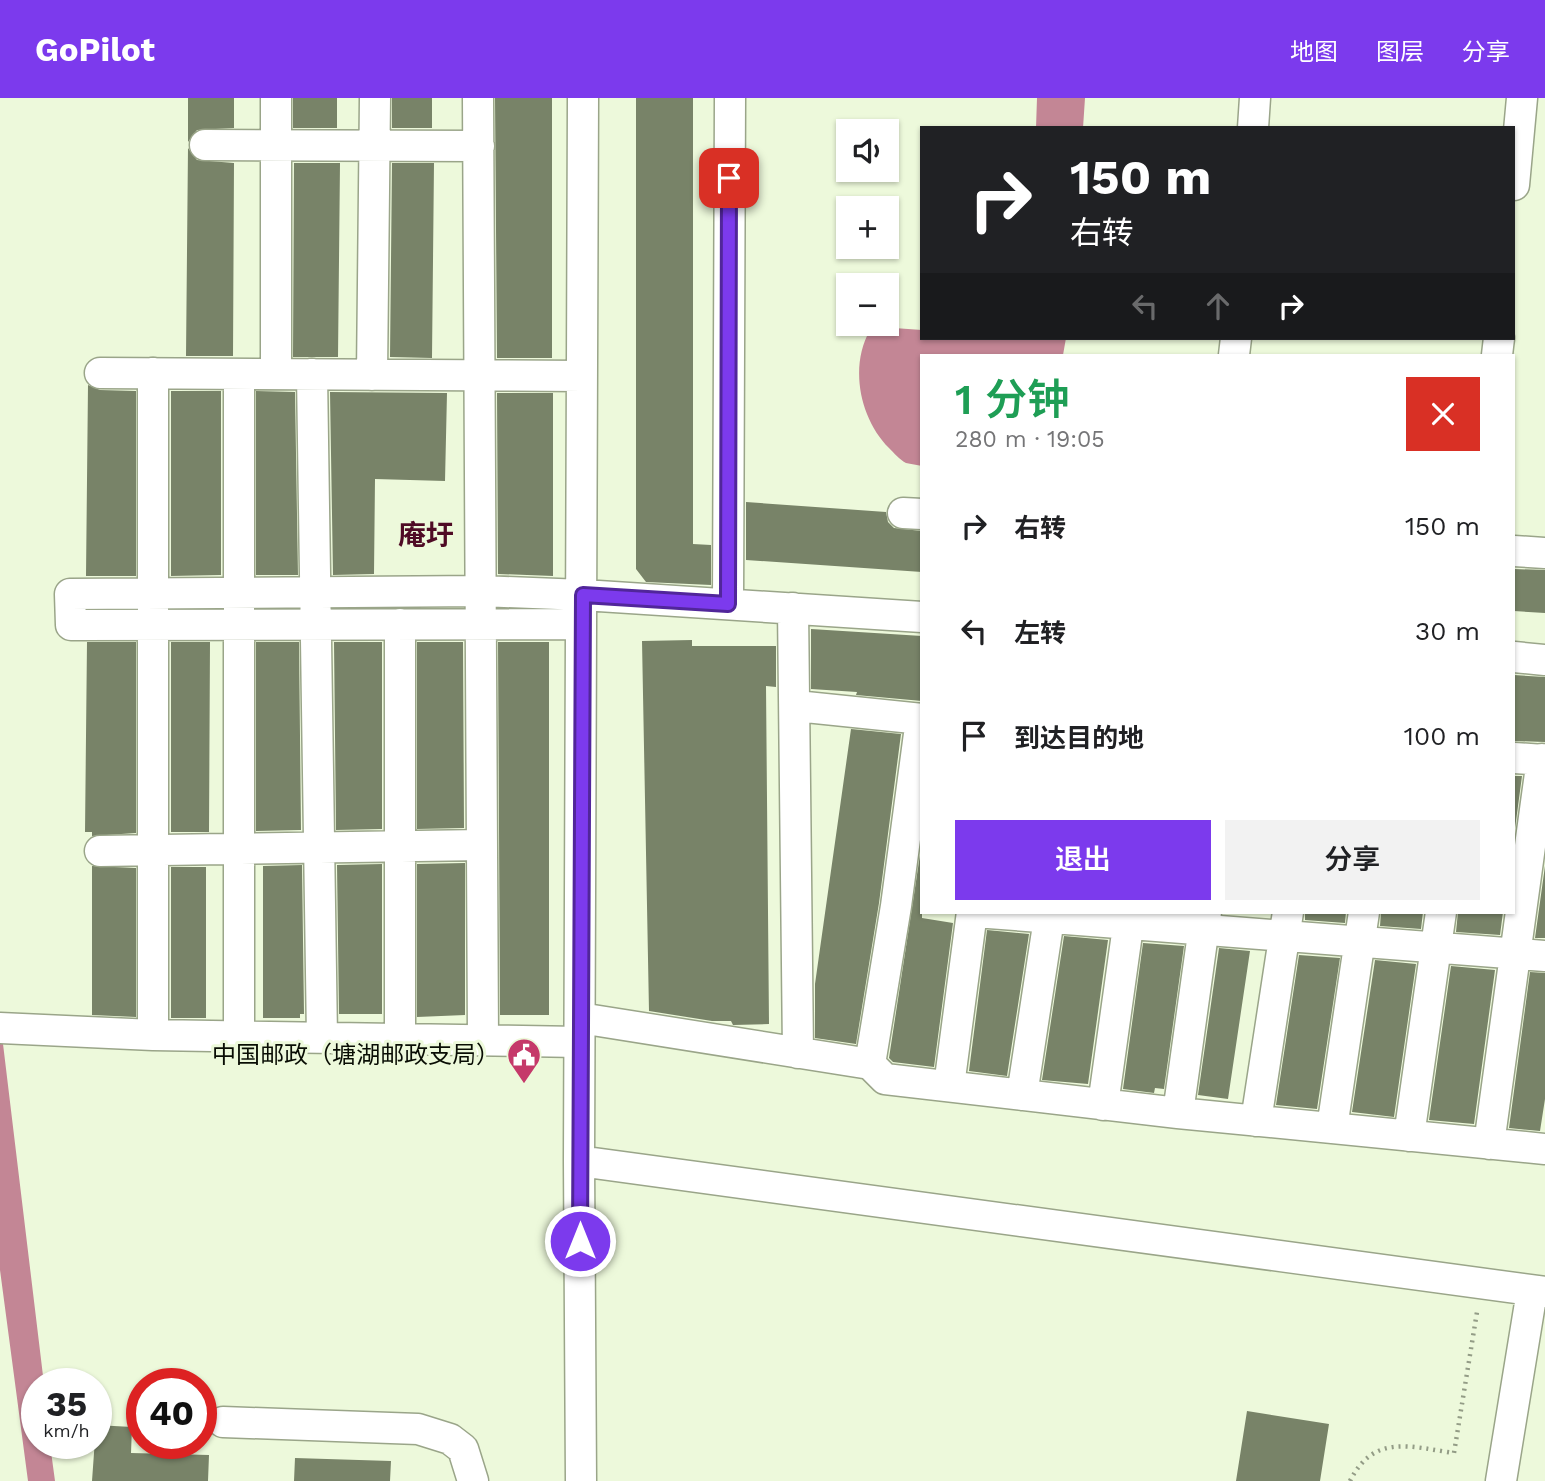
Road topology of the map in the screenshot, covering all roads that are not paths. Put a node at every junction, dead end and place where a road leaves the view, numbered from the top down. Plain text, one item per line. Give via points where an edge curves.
1 (276, 98) edge
2 (375, 98) edge
3 (478, 98) edge
4 (583, 98) edge
5 (730, 98) edge
6 (1255, 98) edge
7 (1522, 98) edge
8 (1253, 126) edge
9 (205, 145) dead end
10 (276, 146) junction
11 (375, 146) junction
12 (479, 146) junction
13 (1515, 174) edge
14 (100, 373) dead end
15 (153, 373) junction
16 (239, 374) junction
17 (276, 374) junction
18 (312, 374) junction
19 (373, 375) junction
20 (480, 375) junction
21 (582, 376) junction
22 (1515, 551) edge
23 (1545, 553) edge
24 (481, 591) junction
25 (153, 593) junction
26 (239, 593) junction
27 (315, 593) junction
28 (583, 595) junction
29 (728, 604) junction
30 (793, 608) junction
31 (920, 617) edge
32 (400, 624) junction
33 (481, 624) junction
34 (582, 624) junction
35 (153, 625) junction
36 (239, 625) junction
37 (316, 625) junction
38 (1515, 657) edge
39 (1545, 660) edge
40 (796, 706) junction
41 (920, 719) edge
42 (920, 748) edge
43 (1534, 759) edge
44 (482, 845) junction
45 (400, 846) junction
46 (319, 847) junction
47 (239, 849) junction
48 (153, 850) junction
49 (100, 851) dead end
50 (909, 907) edge
51 (973, 914) edge
52 (1024, 914) edge
53 (1364, 914) edge
54 (1441, 914) edge
55 (1049, 915) edge
56 (1129, 918) edge
57 (1205, 921) edge
58 (1286, 924) edge
59 (1359, 941) junction
60 (1436, 947) junction
61 (1515, 953) junction
62 (1545, 956) edge
63 (0, 1028) edge
64 (579, 1030) junction
65 (153, 1035) junction
66 (239, 1037) junction
67 (322, 1038) junction
68 (400, 1039) junction
69 (483, 1040) junction
70 (798, 1053) junction
71 (870, 1064) junction
72 (950, 1086) junction
73 (1022, 1095) junction
74 (1102, 1105) junction
75 (1178, 1113) junction
76 (1256, 1121) junction
77 (1332, 1128) junction
78 (1409, 1136) junction
79 (1489, 1144) junction
80 (1545, 1149) edge
81 (579, 1161) junction
82 (1539, 1292) edge
83 (223, 1422) dead end
84 (473, 1481) edge
85 (581, 1481) edge
86 (1501, 1481) edge

1 - 10 street
2 - 11 street
3 - 12 street
4 - 21 street
5 - 29 street
6 - 8 street
7 - 13 street
9 - 10 street
10 - 11 street
10 - 17 street
11 - 12 street
11 - 19 street
12 - 20 street
14 - 15 street
15 - 16 street
15 - 25 street
16 - 17 street
16 - 26 street
17 - 18 street
18 - 19 street
18 - 27 street
19 - 20 street
20 - 21 street
20 - 24 street
21 - 28 street
22 - 23 street
24 - 27 street
24 - 28 street
24 - 33 street
25 - 26 street
25 - 35 street
25 - 35 street via 70,594 71,625
26 - 27 street
26 - 36 street
27 - 37 street
28 - 29 street
28 - 34 street
29 - 30 street
30 - 31 street
30 - 40 street
32 - 33 street
32 - 37 street
32 - 45 street
33 - 34 street
33 - 44 street
34 - 64 street
35 - 36 street
35 - 48 street
36 - 37 street
36 - 47 street
37 - 46 street
38 - 39 street
40 - 41 street
40 - 70 street
42 - 50 street
43 - 61 street
44 - 45 street
44 - 69 street
45 - 46 street
45 - 68 street
46 - 47 street
46 - 67 street
47 - 48 street
47 - 66 street
48 - 49 street
48 - 65 street
50 - 71 street
51 - 72 street
52 - 55 street
53 - 59 street
54 - 60 street
55 - 56 street
55 - 73 street
56 - 57 street
56 - 74 street
57 - 58 street
57 - 75 street
58 - 59 street
58 - 76 street
59 - 60 street
59 - 77 street
60 - 61 street
60 - 78 street
61 - 62 street
61 - 79 street
63 - 65 street
64 - 69 street
64 - 70 street
64 - 81 street
65 - 66 street
66 - 67 street
67 - 68 street
68 - 69 street
70 - 71 street
71 - 72 street via 886,1079
72 - 73 street
73 - 74 street
74 - 75 street
75 - 76 street
76 - 77 street
77 - 78 street
78 - 79 street
79 - 80 street
81 - 82 street
81 - 85 street
82 - 86 street
83 - 84 street via 418,1429 450,1439 463,1449

